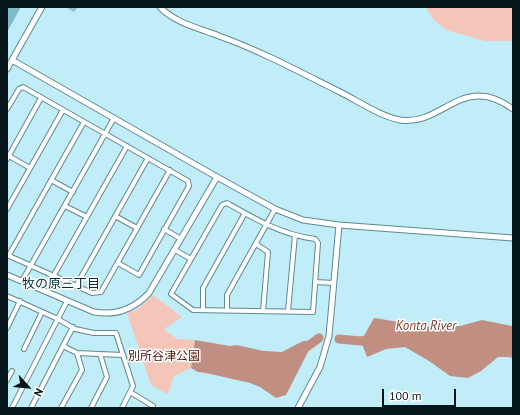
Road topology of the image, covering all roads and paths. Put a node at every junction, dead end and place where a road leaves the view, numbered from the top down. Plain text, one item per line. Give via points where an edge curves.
1 (42, 7) edge
2 (160, 7) edge
3 (12, 60) junction
4 (7, 69) edge
5 (41, 98) junction
6 (7, 109) edge
7 (513, 109) edge
8 (63, 110) junction
9 (114, 118) junction
10 (84, 122) junction
11 (106, 134) junction
12 (127, 146) junction
13 (8, 158) edge
14 (148, 158) junction
15 (30, 168) junction
16 (170, 170) junction
17 (217, 177) junction
18 (51, 180) junction
19 (73, 192) junction
20 (65, 206) junction
21 (7, 209) edge
22 (275, 209) junction
23 (245, 213) junction
24 (115, 216) junction
25 (86, 217) junction
26 (267, 225) junction
27 (340, 225) junction
28 (137, 228) junction
29 (164, 229) junction
30 (294, 235) junction
31 (181, 238) junction
32 (513, 238) edge
33 (256, 244) junction
34 (175, 250) junction
35 (8, 255) edge
36 (191, 258) junction
37 (118, 263) junction
38 (31, 266) junction
39 (7, 274) edge
40 (54, 275) junction
41 (22, 281) junction
42 (315, 282) junction
43 (334, 283) junction
44 (76, 286) junction
45 (7, 296) edge
46 (67, 301) junction
47 (20, 302) junction
48 (202, 310) junction
49 (227, 310) junction
50 (263, 311) junction
51 (288, 311) junction
52 (42, 312) junction
53 (58, 319) junction
54 (72, 327) junction
55 (7, 328) edge
56 (64, 346) junction
57 (24, 349) dead end
58 (77, 353) junction
59 (100, 354) junction
60 (123, 355) junction
61 (12, 371) dead end
62 (7, 380) edge
63 (130, 392) junction
64 (12, 408) edge
65 (32, 408) edge
66 (62, 408) edge
67 (91, 408) edge
68 (122, 408) edge
69 (152, 408) edge
70 (298, 408) edge

1 - 3 street
2 - 7 street via 171,17 276,60 399,119 414,120 432,116 460,100 479,96 496,99
3 - 4 street
3 - 9 street
5 - 6 street via 23,88 19,89
5 - 8 street
5 - 13 street
8 - 10 street
8 - 15 street
9 - 11 street
9 - 17 street
10 - 11 street
10 - 18 street
11 - 12 street
11 - 19 street
12 - 14 street
12 - 25 street
13 - 15 street
14 - 16 street
14 - 24 street
15 - 21 street
16 - 28 street
16 - 29 street via 188,180 189,186
17 - 22 street
17 - 31 street
18 - 19 street
18 - 35 street
19 - 20 street
20 - 25 street
20 - 38 street
22 - 26 street
22 - 27 street via 303,220
23 - 26 street
23 - 36 street via 227,203 222,204
23 - 48 street via 203,288
24 - 28 street
24 - 44 street
25 - 40 street
26 - 30 street
26 - 33 street
27 - 32 street
27 - 43 street
28 - 37 street
29 - 31 street
29 - 37 street via 139,275
30 - 42 street via 315,239 318,243
30 - 51 street
31 - 34 street
33 - 49 street via 227,295
33 - 50 street via 268,252
34 - 36 street
34 - 46 street via 149,293 127,310 101,313
35 - 38 street
36 - 48 street via 171,294 193,310
37 - 44 street via 101,292 92,293
38 - 40 street
38 - 41 street
39 - 41 street
40 - 44 street
41 - 46 street
42 - 43 street
42 - 51 street via 313,312
43 - 70 street via 329,336 320,367
45 - 47 street
46 - 53 street
47 - 52 street
47 - 55 street
48 - 49 street
49 - 50 street
50 - 51 street
52 - 53 street
52 - 57 street
53 - 54 street
53 - 64 street
54 - 56 street
54 - 60 street via 94,333 116,333
56 - 58 street
56 - 65 street
58 - 59 street
58 - 66 street via 82,370
59 - 60 street
59 - 67 street via 108,377
60 - 63 street via 133,386
61 - 62 street
63 - 68 street
63 - 69 street via 153,406

